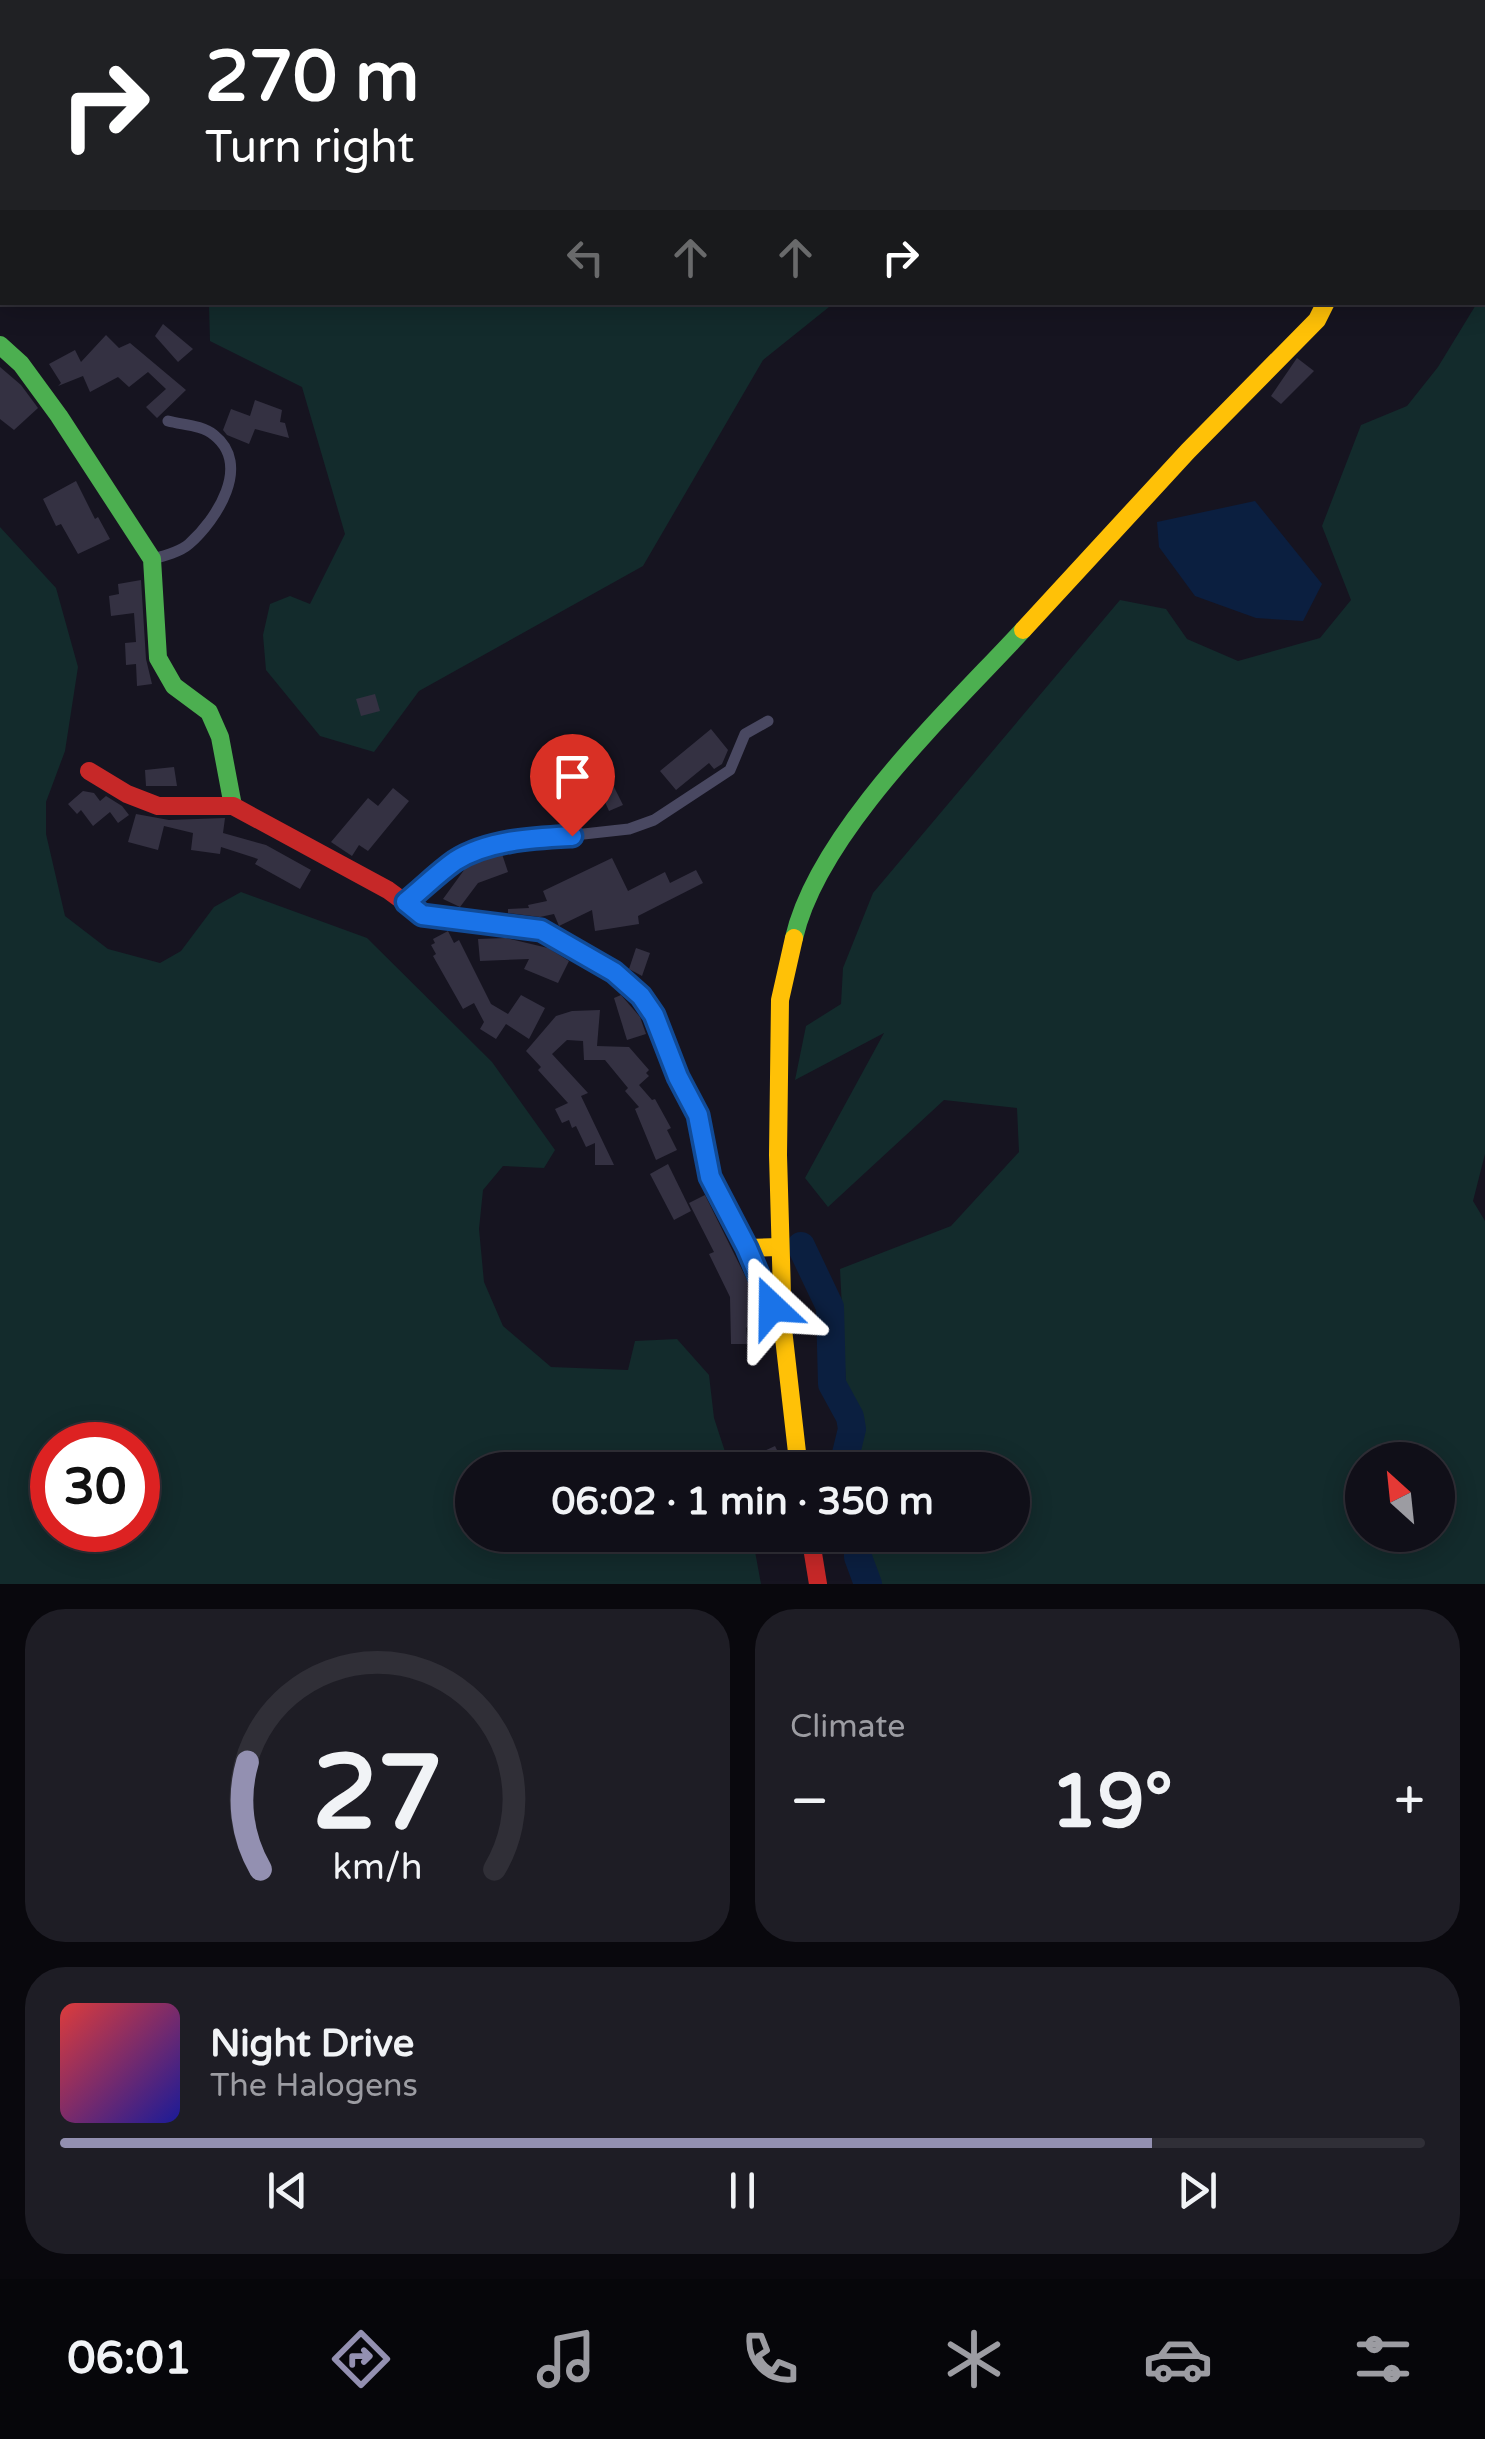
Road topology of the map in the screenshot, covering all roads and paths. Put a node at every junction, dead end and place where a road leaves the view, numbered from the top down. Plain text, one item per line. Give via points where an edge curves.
1 (1324, 305) edge
2 (0, 344) edge
3 (168, 421) dead end
4 (152, 559) junction
5 (768, 721) dead end
6 (89, 771) dead end
7 (232, 806) junction
8 (406, 902) junction
9 (778, 1247) junction
10 (747, 1248) junction
11 (783, 1329) junction
12 (797, 1452) edge
13 (813, 1552) edge
14 (818, 1584) edge

1 - 9 street via 921,740 845,831 799,917 780,1000
2 - 4 street via 59,416
3 - 4 street via 214,435 233,464 217,510 187,546
4 - 7 street via 158,658 174,686 208,712 220,736
5 - 8 street via 746,734 730,770 654,820 629,830 478,851
6 - 7 street via 145,803
7 - 8 street
8 - 10 street via 422,915 541,930 614,972 641,996 698,1115 710,1177
9 - 10 street
9 - 11 street
10 - 11 street
11 - 12 street
13 - 14 street

